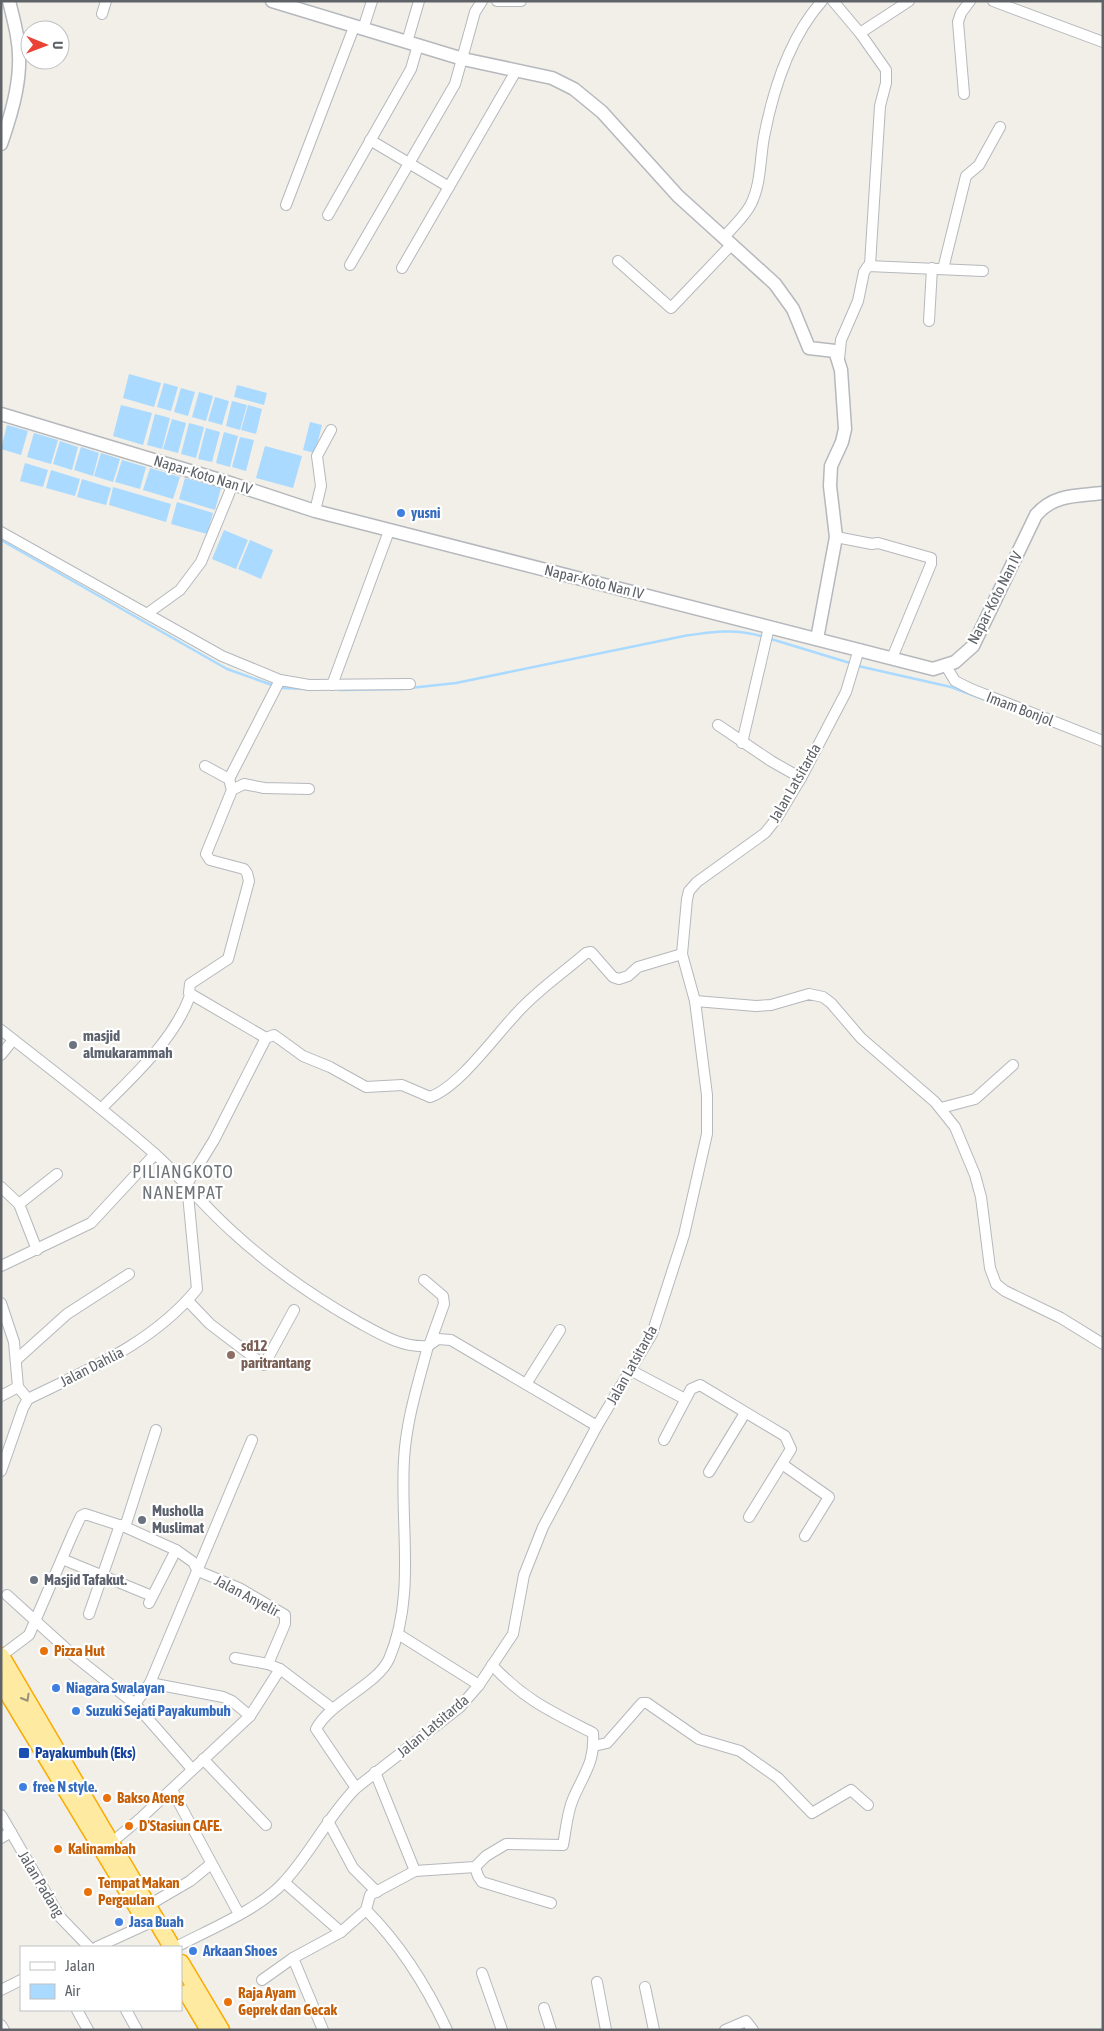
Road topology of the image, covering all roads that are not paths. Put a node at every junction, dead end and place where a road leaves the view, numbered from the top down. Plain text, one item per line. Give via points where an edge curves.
1 (9, 1) edge
2 (106, 1) edge
3 (272, 1) edge
4 (372, 1) edge
5 (419, 1) edge
6 (482, 1) edge
7 (497, 1) edge
8 (521, 1) edge
9 (822, 1) edge
10 (833, 1) edge
11 (909, 1) edge
12 (970, 1) edge
13 (993, 1) edge
14 (102, 14) dead end
15 (359, 28) junction
16 (860, 33) junction
17 (1103, 42) edge
18 (413, 44) junction
19 (463, 59) junction
20 (516, 71) junction
21 (964, 94) dead end
22 (1000, 127) dead end
23 (370, 140) junction
24 (1, 144) edge
25 (409, 164) junction
26 (449, 187) junction
27 (286, 205) dead end
28 (328, 215) dead end
29 (728, 240) junction
30 (618, 261) dead end
31 (350, 265) dead end
32 (870, 265) junction
33 (402, 268) dead end
34 (932, 268) junction
35 (943, 269) junction
36 (983, 270) dead end
37 (929, 321) dead end
38 (838, 356) junction
39 (1, 414) edge
40 (331, 430) dead end
41 (233, 484) junction
42 (1103, 493) edge
43 (315, 511) junction
44 (389, 531) junction
45 (1, 532) edge
46 (836, 537) junction
47 (148, 613) junction
48 (769, 627) junction
49 (817, 639) junction
50 (859, 649) junction
51 (892, 658) junction
52 (946, 666) junction
53 (410, 684) dead end
54 (278, 685) junction
55 (332, 685) junction
56 (718, 725) dead end
57 (1103, 741) edge
58 (742, 743) junction
59 (205, 766) dead end
60 (801, 778) junction
61 (228, 779) junction
62 (232, 790) junction
63 (309, 790) dead end
64 (676, 956) junction
65 (190, 996) junction
66 (695, 1000) junction
67 (1, 1030) edge
68 (266, 1038) junction
69 (13, 1040) junction
70 (1, 1055) edge
71 (1013, 1065) dead end
72 (102, 1108) junction
73 (941, 1108) junction
74 (155, 1154) junction
75 (56, 1174) dead end
76 (187, 1184) junction
77 (2, 1191) edge
78 (19, 1204) junction
79 (37, 1250) junction
80 (1, 1266) edge
81 (129, 1274) dead end
82 (424, 1280) dead end
83 (188, 1301) junction
84 (1, 1303) edge
85 (294, 1310) dead end
86 (560, 1330) dead end
87 (1103, 1344) edge
88 (429, 1345) junction
89 (16, 1360) junction
90 (632, 1371) junction
91 (526, 1384) junction
92 (18, 1387) junction
93 (1, 1396) edge
94 (28, 1399) junction
95 (685, 1399) junction
96 (745, 1413) junction
97 (597, 1426) junction
98 (156, 1430) dead end
99 (252, 1440) dead end
100 (664, 1440) dead end
101 (782, 1464) junction
102 (1, 1471) edge
103 (709, 1472) dead end
104 (748, 1517) dead end
105 (123, 1526) junction
106 (805, 1536) dead end
107 (176, 1550) junction
108 (62, 1559) junction
109 (198, 1571) junction
110 (103, 1576) junction
111 (7, 1595) dead end
112 (89, 1614) dead end
113 (34, 1620) junction
114 (398, 1634) junction
115 (1, 1656) edge
116 (235, 1658) dead end
117 (268, 1664) junction
118 (492, 1665) junction
119 (280, 1670) junction
120 (1, 1682) edge
121 (150, 1683) junction
122 (479, 1685) junction
123 (135, 1704) junction
124 (333, 1708) junction
125 (250, 1716) junction
126 (594, 1746) junction
127 (203, 1759) junction
128 (192, 1769) junction
129 (375, 1772) junction
130 (356, 1788) junction
131 (172, 1790) junction
132 (868, 1805) dead end
133 (1, 1815) edge
134 (88, 1817) junction
135 (328, 1821) junction
136 (266, 1825) dead end
137 (11, 1832) junction
138 (1, 1838) edge
139 (111, 1843) junction
140 (211, 1864) junction
141 (475, 1867) junction
142 (415, 1871) junction
143 (284, 1882) junction
144 (377, 1892) junction
145 (551, 1903) dead end
146 (149, 1905) junction
147 (366, 1910) junction
148 (239, 1914) junction
149 (147, 1924) junction
150 (341, 1932) junction
151 (88, 1946) edge
152 (99, 1946) edge
153 (159, 1946) edge
154 (171, 1946) edge
155 (178, 1946) edge
156 (292, 1958) junction
157 (182, 1965) edge
158 (482, 1973) dead end
159 (20, 1980) edge
160 (262, 1980) dead end
161 (597, 1982) dead end
162 (182, 1985) edge
163 (645, 1986) dead end
164 (1, 1990) edge
165 (544, 2008) dead end
166 (77, 2011) edge
167 (127, 2011) edge
168 (1, 2024) edge
169 (4, 2030) edge
170 (88, 2030) edge
171 (137, 2030) edge
172 (209, 2030) edge
173 (222, 2030) edge
174 (323, 2030) edge
175 (447, 2030) edge
176 (502, 2030) edge
177 (551, 2030) edge
178 (606, 2030) edge
179 (654, 2030) edge
180 (726, 2030) edge
181 (753, 2030) edge

1 - 24 street via 17,36 18,77
2 - 14 street
3 - 15 street
4 - 15 street
5 - 18 street
6 - 19 street via 475,12
7 - 8 street
9 - 29 street via 801,30 784,68 764,136 753,200
10 - 16 street
11 - 16 street
12 - 21 street via 960,13 958,22
13 - 17 street
15 - 18 street
15 - 27 street
16 - 32 street via 887,76 880,106
18 - 19 street
18 - 23 street via 411,69
19 - 20 street
19 - 25 street via 455,84
20 - 26 street
20 - 29 street via 552,78 582,94 678,196
22 - 35 street via 979,165 966,176
23 - 25 street
23 - 28 street
25 - 26 street
25 - 31 street
26 - 33 street
29 - 30 street via 671,308
29 - 38 street via 786,297 806,345
32 - 34 street
32 - 38 street via 864,272 858,301 842,335
34 - 35 street
34 - 37 street
35 - 36 street
38 - 46 street via 843,436 830,470
39 - 41 street, Napar-Koto Nan IV
40 - 43 street via 317,456 321,486
41 - 43 street, Napar-Koto Nan IV
41 - 47 street via 201,562 180,590
42 - 52 street, Napar-Koto Nan IV via 1055,499 1036,514 973,646
43 - 44 street, Napar-Koto Nan IV
44 - 48 street, Napar-Koto Nan IV
44 - 55 street
45 - 47 street
46 - 49 street
46 - 51 street via 878,543 931,558
47 - 54 street
48 - 49 street, Napar-Koto Nan IV
48 - 58 street
49 - 50 street, Napar-Koto Nan IV
50 - 51 street, Napar-Koto Nan IV
50 - 60 street, Jalan Latsitarda via 846,692
51 - 52 street, Napar-Koto Nan IV via 933,668
52 - 57 street, Imam Bonjol via 955,681 971,689
53 - 55 street
54 - 55 street
54 - 61 street
56 - 58 street
58 - 60 street
59 - 61 street
60 - 64 street, Jalan Latsitarda via 785,807 764,833 689,891
61 - 62 street
62 - 63 street via 244,784
62 - 65 street via 206,854 210,860 244,869 249,881 230,955 224,963 190,984
64 - 66 street, Jalan Latsitarda
64 - 68 street via 638,967 628,976 619,978 613,977 591,952 586,953 517,1012 472,1063 430,1097 402,1085 366,1087 303,1056 274,1035
65 - 68 street
65 - 72 street via 182,1017 162,1046
66 - 73 street via 756,1006 800,995 823,997 861,1038
66 - 90 street, Jalan Latsitarda via 707,1095 707,1134 684,1235 652,1334
67 - 69 street
68 - 76 street via 214,1140
69 - 70 street
69 - 72 street
71 - 73 street via 975,1099
72 - 74 street
73 - 87 street via 955,1127 975,1175 985,1215 994,1280 1005,1291 1061,1318
74 - 76 street
74 - 79 street via 91,1223
75 - 78 street
76 - 83 street, Jalan Dahlia via 197,1272 197,1289
76 - 88 street via 235,1234 312,1294 389,1338 412,1346
77 - 78 street
78 - 79 street
79 - 80 street
81 - 89 street via 67,1314
82 - 88 street via 443,1296 444,1304
83 - 85 street via 210,1324 264,1365
83 - 94 street, Jalan Dahlia via 108,1361
84 - 89 street via 14,1342
86 - 91 street
88 - 91 street via 442,1338 451,1340
88 - 114 street via 408,1419 405,1585
89 - 92 street
90 - 95 street
90 - 97 street, Jalan Latsitarda
91 - 97 street
92 - 93 street
92 - 94 street
94 - 102 street
95 - 96 street via 691,1389 700,1385
95 - 100 street
96 - 101 street via 785,1436 791,1449
96 - 103 street
97 - 118 street, Jalan Latsitarda via 543,1527 524,1575 516,1626
98 - 105 street
99 - 109 street
101 - 104 street
101 - 106 street via 829,1497
105 - 107 street, Jalan Anyelir
105 - 108 street, Jalan Anyelir via 89,1515 81,1516
105 - 110 street
107 - 109 street, Jalan Anyelir
107 - 110 street via 150,1600
108 - 110 street
108 - 113 street, Jalan Anyelir
109 - 117 street, Jalan Anyelir via 239,1588 285,1615 285,1624
109 - 121 street
110 - 112 street
111 - 113 street
113 - 115 street, Jalan Anyelir via 29,1635
113 - 123 street
114 - 122 street
114 - 124 street via 385,1666
115 -> 134 highway
116 - 117 street
117 - 119 street
118 - 122 street, Jalan Latsitarda
118 - 126 street via 511,1686 536,1704 593,1733
119 - 124 street
119 - 125 street
120 - 134 highway
121 - 123 street
121 - 125 street via 223,1697
122 - 129 street, Jalan Latsitarda via 460,1707
123 - 128 street
124 - 130 street via 316,1731
125 - 127 street
126 - 132 street via 607,1742 642,1703 647,1703 699,1739 740,1751 778,1778 812,1812 851,1790
126 - 141 street via 592,1762 572,1800 563,1845 506,1844
127 - 128 street
127 - 136 street
128 - 131 street
129 - 130 street, Jalan Latsitarda
129 - 142 street
130 - 135 street, Jalan Latsitarda
131 - 139 street
131 - 140 street
133 - 137 street, Jalan Padang
134 - 139 highway
134 - 149 highway
135 - 143 street, Jalan Latsitarda
135 - 144 street via 352,1868
137 - 138 street
137 - 151 street, Jalan Padang via 60,1918
139 - 146 highway
140 - 146 street via 190,1881
140 - 148 street
141 - 142 street
141 - 145 street via 482,1882
142 - 144 street
143 - 148 street, Jalan Latsitarda
143 - 150 street
144 - 147 street via 370,1895
146 - 154 highway
147 - 150 street
147 - 175 street via 390,1934 423,1982
148 - 155 street, Jalan Latsitarda
149 - 152 street
149 - 153 highway
150 - 156 street
156 - 160 street
156 - 174 street
157 - 173 highway
158 - 176 street
159 - 164 street
161 - 178 street
162 - 172 highway
163 - 179 street
165 - 177 street
166 - 170 street
167 - 171 street
168 - 169 street
180 - 181 street via 746,2020

